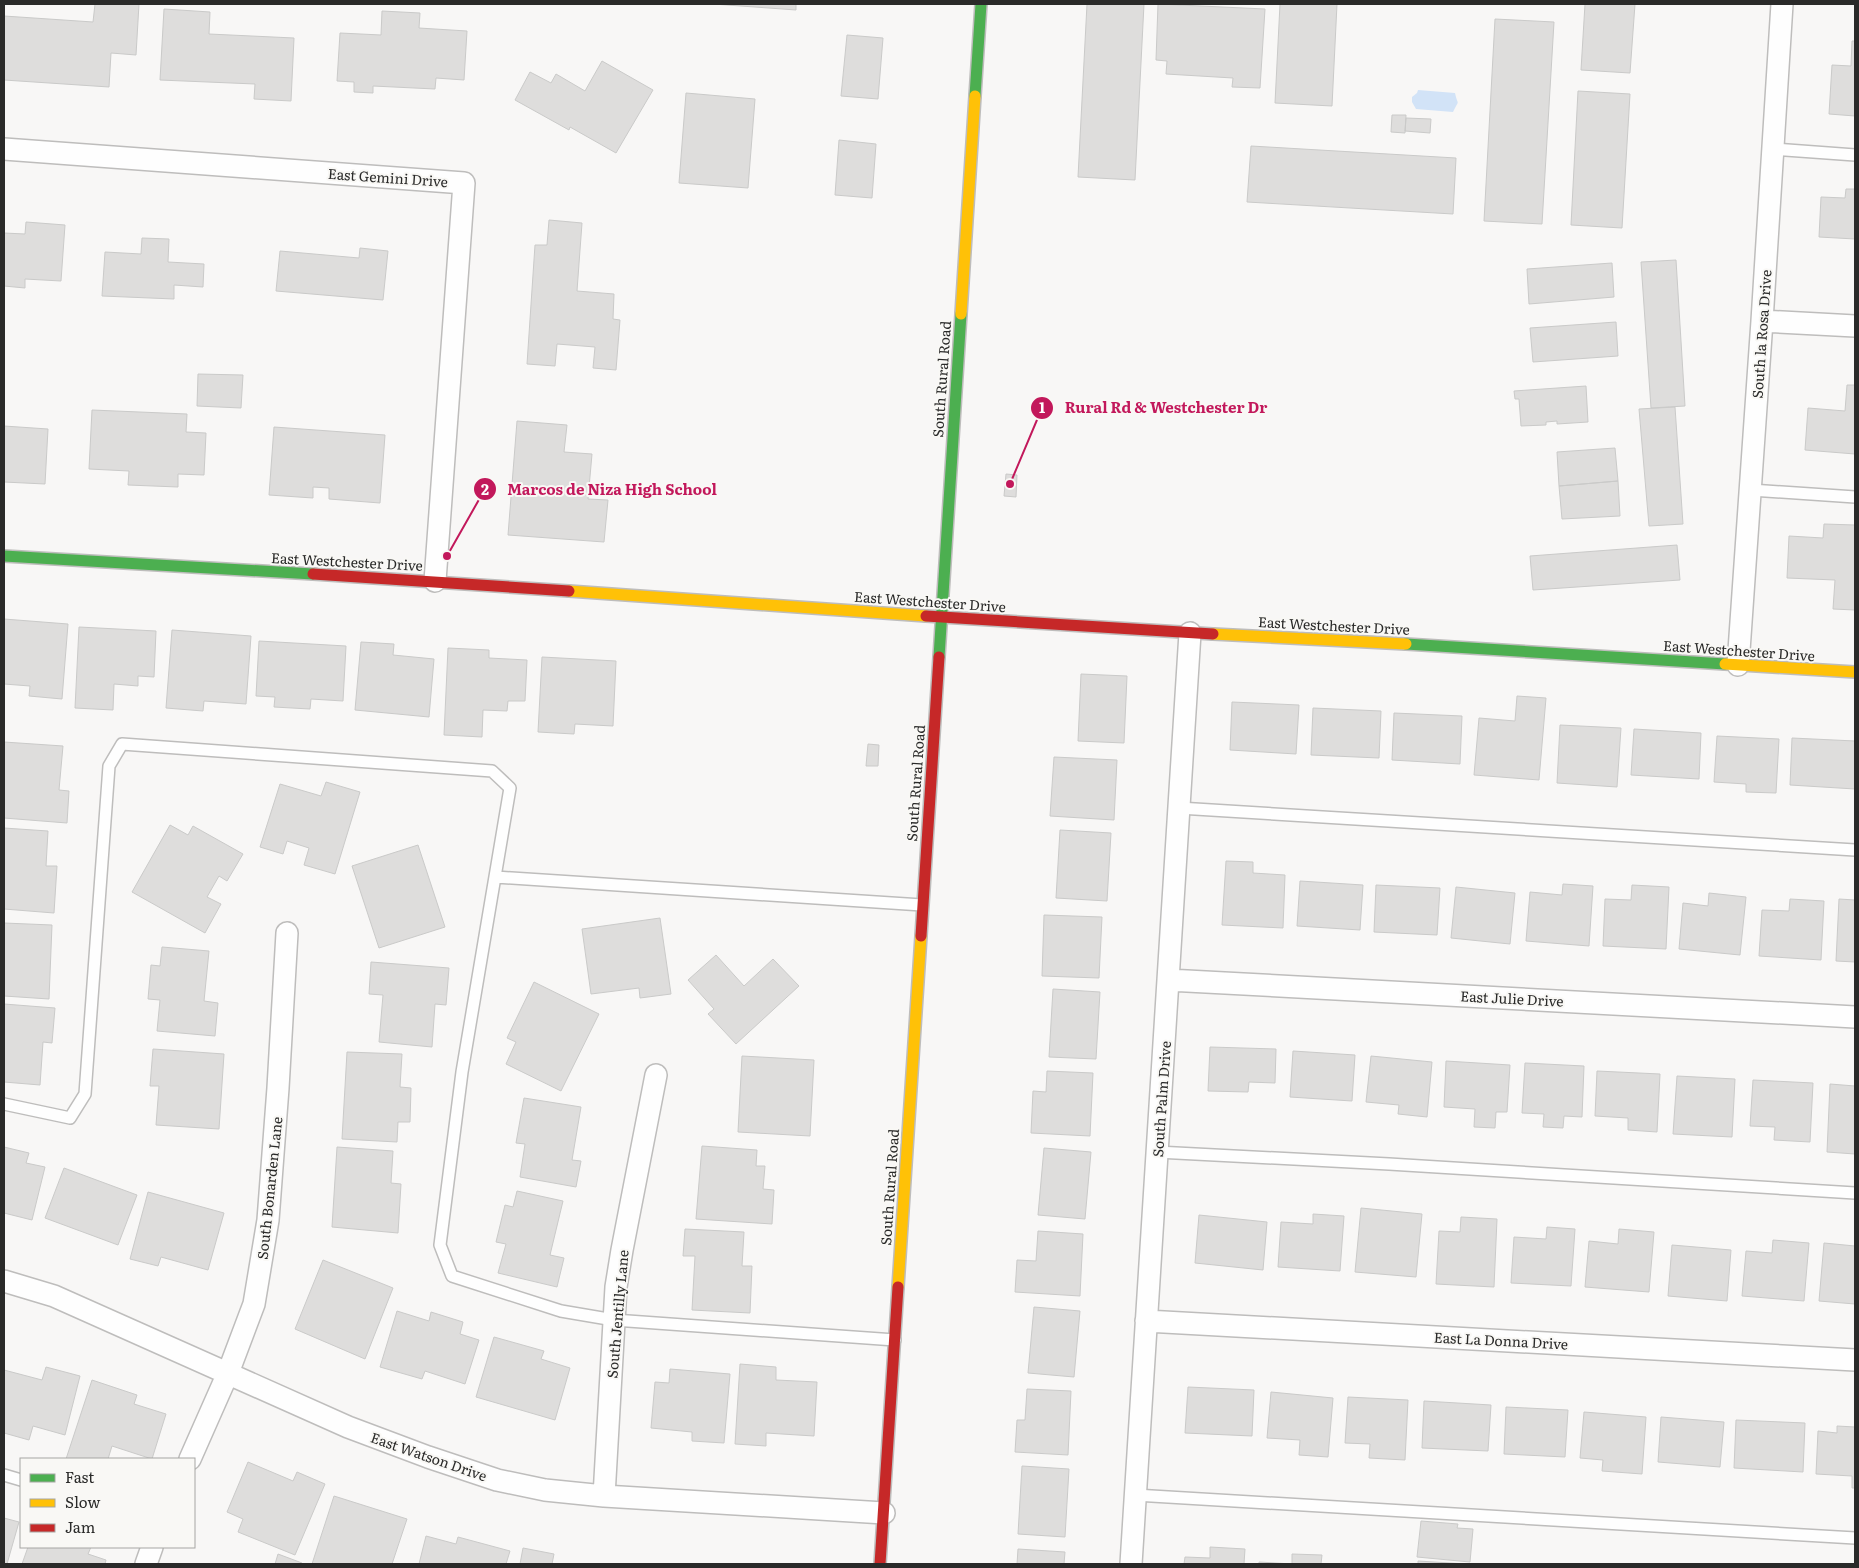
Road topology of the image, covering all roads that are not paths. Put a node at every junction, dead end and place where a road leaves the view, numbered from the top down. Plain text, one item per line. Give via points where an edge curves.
1 (981, 4) edge
2 (1782, 4) edge
3 (4, 148) edge
4 (1773, 149) junction
5 (1855, 155) edge
6 (1762, 321) junction
7 (1855, 326) edge
8 (1751, 490) junction
9 (1855, 497) edge
10 (4, 556) edge
11 (435, 581) junction
12 (941, 617) junction
13 (1190, 633) junction
14 (1738, 664) junction
15 (1855, 672) edge
16 (1179, 808) junction
17 (1855, 850) edge
18 (496, 877) junction
19 (922, 905) junction
20 (288, 933) dead end
21 (1168, 980) junction
22 (1855, 1017) edge
23 (656, 1075) dead end
24 (4, 1104) edge
25 (1157, 1152) junction
26 (1855, 1193) edge
27 (4, 1281) edge
28 (614, 1320) junction
29 (1146, 1321) junction
30 (895, 1340) junction
31 (1855, 1360) edge
32 (228, 1373) junction
33 (190, 1458) edge
34 (4, 1475) edge
35 (20, 1480) edge
36 (1135, 1495) junction
37 (604, 1496) junction
38 (884, 1514) junction
39 (1855, 1538) edge
40 (152, 1548) edge
41 (146, 1564) edge
42 (880, 1564) edge
43 (1131, 1564) edge

1 - 12 street, South Rural Road
2 - 4 street, South la Rosa Drive
3 - 11 street, East Gemini Drive via 464,183
4 - 5 lane
4 - 6 street, South la Rosa Drive
6 - 7 street
6 - 8 street, South la Rosa Drive
8 - 9 lane
8 - 14 street, South la Rosa Drive
10 - 11 street, East Westchester Drive
11 - 12 street, East Westchester Drive
12 - 13 street, East Westchester Drive
12 - 19 street, South Rural Road
13 - 14 street, East Westchester Drive
13 - 16 street, South Palm Drive
14 - 15 street, East Westchester Drive
16 - 17 lane
16 - 21 street, South Palm Drive
18 - 19 lane
18 - 24 lane via 510,788 492,771 122,744 109,766 85,1094 70,1118
18 - 28 lane via 462,1072 440,1245 452,1276 561,1311
19 - 30 street, South Rural Road
20 - 32 street, South Bonarden Lane via 268,1220 254,1304
21 - 22 street, East Julie Drive
21 - 25 street, South Palm Drive
23 - 28 street, South Jentilly Lane via 622,1250
25 - 26 lane
25 - 29 street, South Palm Drive
27 - 32 street, East Watson Drive via 54,1296
28 - 30 lane
28 - 37 street, South Jentilly Lane
29 - 31 street, East La Donna Drive
29 - 36 street, South Palm Drive
30 - 38 street, South Rural Road
32 - 33 street, South Bonarden Lane
32 - 37 street, East Watson Drive via 348,1427 496,1480 545,1490
34 - 35 lane
36 - 39 lane
36 - 43 street, South Palm Drive
37 - 38 street, East Watson Drive
38 - 42 street, South Rural Road
40 - 41 street

